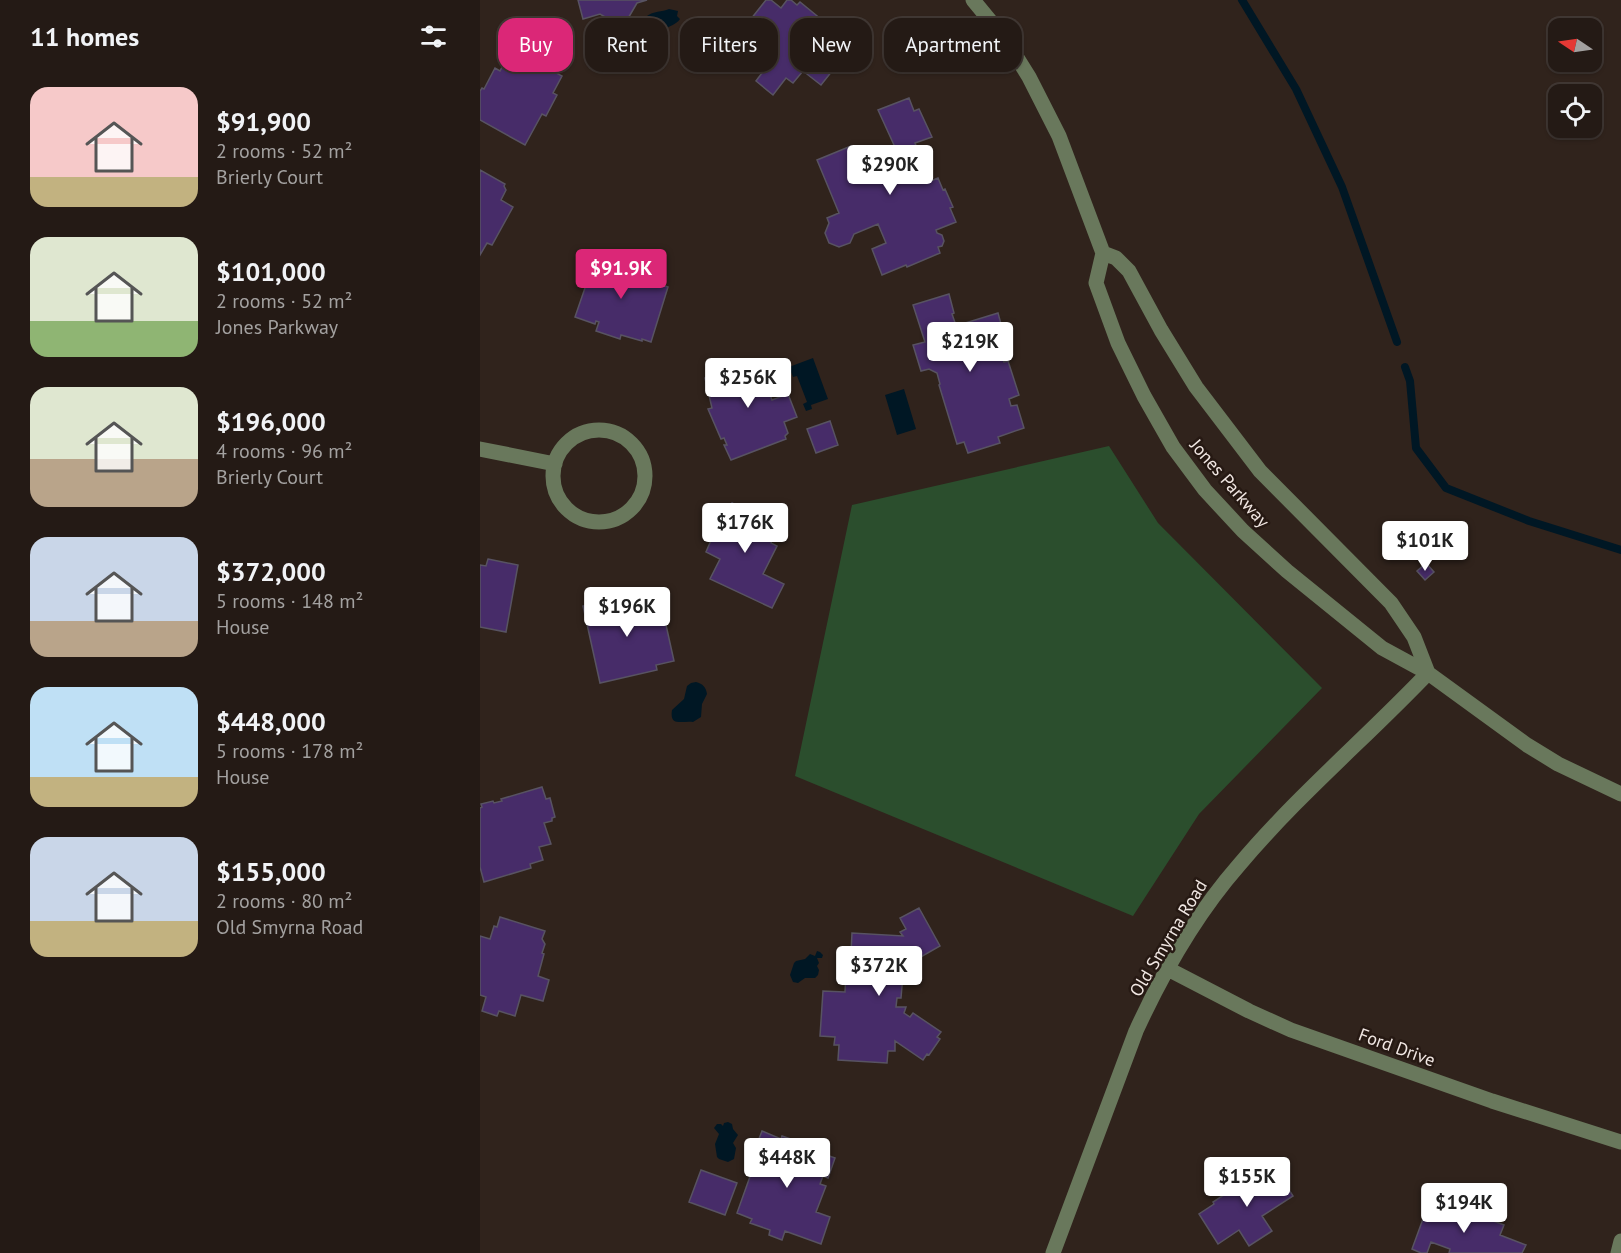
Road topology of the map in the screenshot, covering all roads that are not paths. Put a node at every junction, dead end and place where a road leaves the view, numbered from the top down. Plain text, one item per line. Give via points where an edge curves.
1 (973, 0) edge
2 (1103, 253) junction
3 (480, 449) edge
4 (555, 464) junction
5 (1428, 673) junction
6 (1621, 794) edge
7 (1168, 969) junction
8 (1621, 1142) edge
9 (1621, 1241) edge
10 (1053, 1253) edge
11 (1618, 1253) edge

1 - 2 street via 1006,40 1039,96 1059,136
2 - 5 street, Jones Parkway via 1116,258 1129,271 1196,387 1260,471 1391,603 1414,637
2 - 5 street, Jones Parkway via 1096,283 1118,343 1173,447 1205,490 1287,572 1382,648
3 - 4 street
4 - 4 street via 554,487 560,501 584,520 614,520 638,501 644,488 642,457 622,435 608,430 578,434 565,444
5 - 6 street, Jones Parkway via 1527,745
5 - 7 street, Old Smyrna Road via 1238,865 1200,916
7 - 8 street, Ford Drive via 1291,1030
7 - 10 street, Old Smyrna Road via 1134,1038
9 - 11 street

